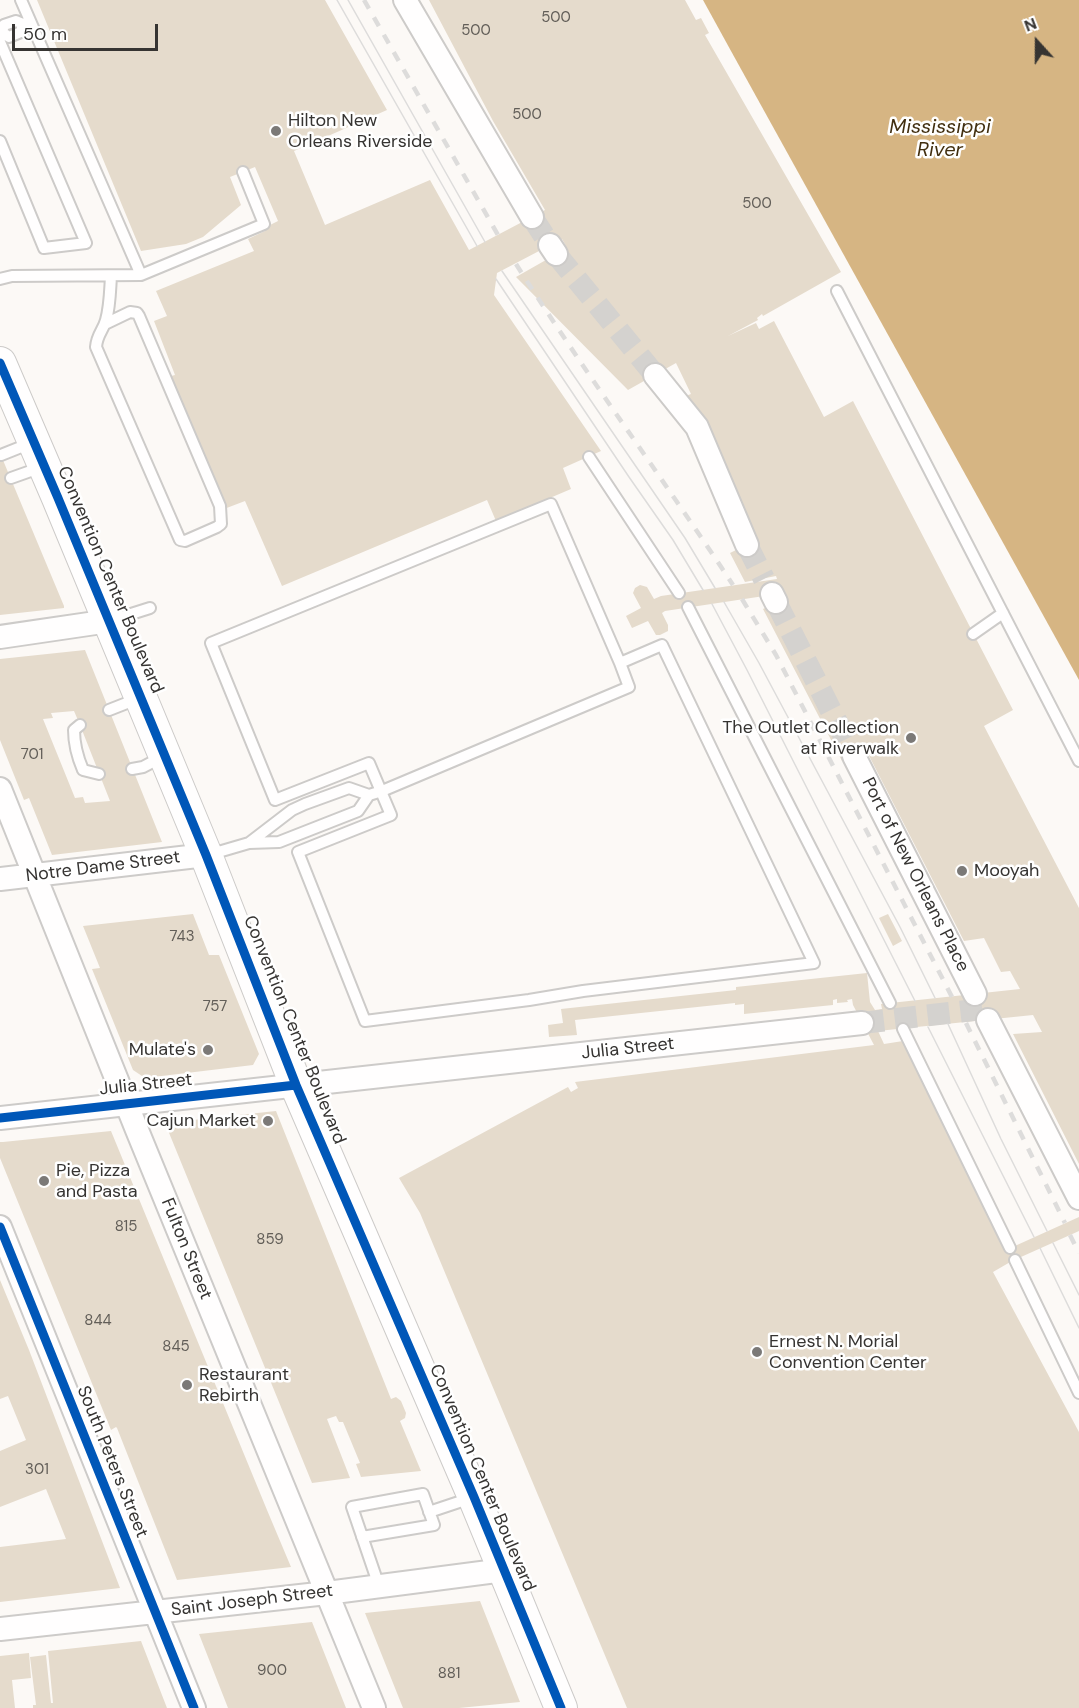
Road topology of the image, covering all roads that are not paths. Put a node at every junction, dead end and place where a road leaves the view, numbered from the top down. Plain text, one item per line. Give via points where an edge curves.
1 (21, 0) edge
2 (405, 0) edge
3 (27, 23) junction
4 (1, 36) edge
5 (0, 141) edge
6 (243, 172) dead end
7 (532, 217) tunnel mouth
8 (141, 275) junction
9 (111, 276) junction
10 (0, 279) edge
11 (837, 291) dead end
12 (105, 324) junction
13 (0, 363) edge
14 (655, 375) tunnel mouth
15 (40, 454) junction
16 (1, 455) edge
17 (588, 457) dead end
18 (11, 478) dead end
19 (747, 544) tunnel mouth
20 (679, 593) dead end
21 (688, 607) dead end
22 (150, 608) dead end
23 (1003, 613) junction
24 (109, 621) junction
25 (973, 634) dead end
26 (0, 637) edge
27 (620, 663) junction
28 (141, 697) junction
29 (109, 710) dead end
30 (80, 726) dead end
31 (165, 756) junction
32 (854, 756) tunnel mouth
33 (1079, 761) edge
34 (132, 769) dead end
35 (99, 774) dead end
36 (0, 789) edge
37 (382, 792) junction
38 (369, 795) junction
39 (249, 843) junction
40 (206, 855) junction
41 (35, 875) junction
42 (0, 879) edge
43 (975, 994) dead end
44 (890, 1003) dead end
45 (988, 1020) dead end
46 (862, 1023) tunnel mouth
47 (903, 1029) dead end
48 (296, 1085) junction
49 (126, 1104) junction
50 (0, 1118) edge
51 (1079, 1198) edge
52 (0, 1227) edge
53 (1010, 1248) dead end
54 (1015, 1260) dead end
55 (1079, 1393) edge
56 (474, 1497) junction
57 (429, 1512) junction
58 (362, 1537) junction
59 (504, 1570) junction
60 (379, 1586) junction
61 (327, 1593) junction
62 (155, 1612) junction
63 (0, 1629) edge
64 (195, 1708) edge
65 (374, 1708) edge
66 (561, 1708) edge

1 - 3 lane
2 - 7 street
3 - 4 lane via 4,25
3 - 8 lane
4 - 5 lane via 86,243 44,248
6 - 8 lane via 264,224
8 - 9 lane
9 - 10 lane
9 - 12 lane
11 - 23 lane
12 - 12 lane via 96,347 180,540 217,527 221,524 220,506 139,316 130,312
13 - 15 street, Convention Center Boulevard
14 - 19 street via 697,427
15 - 16 lane
15 - 18 lane
15 - 24 street, Convention Center Boulevard
17 - 20 lane
21 - 44 lane
22 - 24 lane
23 - 25 lane
23 - 33 lane
24 - 26 street
24 - 28 street, Convention Center Boulevard
27 - 37 lane via 629,687
27 - 37 lane via 551,504 211,643 275,800 369,763
27 - 37 lane via 662,645 814,963 365,1021 298,852 391,815
28 - 29 lane
28 - 31 street, Convention Center Boulevard
30 - 35 lane via 74,730 78,759 83,770
31 - 34 lane
31 - 40 street, Convention Center Boulevard
32 - 43 street, Port of New Orleans Place
36 - 41 street, Fulton Street
37 - 38 lane
38 - 39 lane via 358,811 279,842
38 - 39 lane via 349,788 305,804
39 - 40 lane
40 - 41 street, Notre Dame Street
40 - 48 street, Convention Center Boulevard
41 - 42 street, Notre Dame Street
41 - 49 street, Fulton Street
45 - 51 street
46 - 48 street, Julia Street
47 - 53 lane
48 - 49 street, Julia Street
48 - 56 street, Convention Center Boulevard
49 - 50 street, Julia Street
49 - 61 street, Fulton Street
52 - 62 street, South Peters Street
54 - 55 lane
56 - 57 lane
56 - 59 street, Convention Center Boulevard
57 - 58 lane via 434,1525
57 - 58 lane via 423,1494 352,1507
58 - 60 lane
59 - 60 street, Saint Joseph Street
59 - 66 street, Convention Center Boulevard
60 - 61 street, Saint Joseph Street
61 - 62 street, Saint Joseph Street
61 - 65 street, Fulton Street
62 - 63 street, Saint Joseph Street
62 - 64 street, South Peters Street

